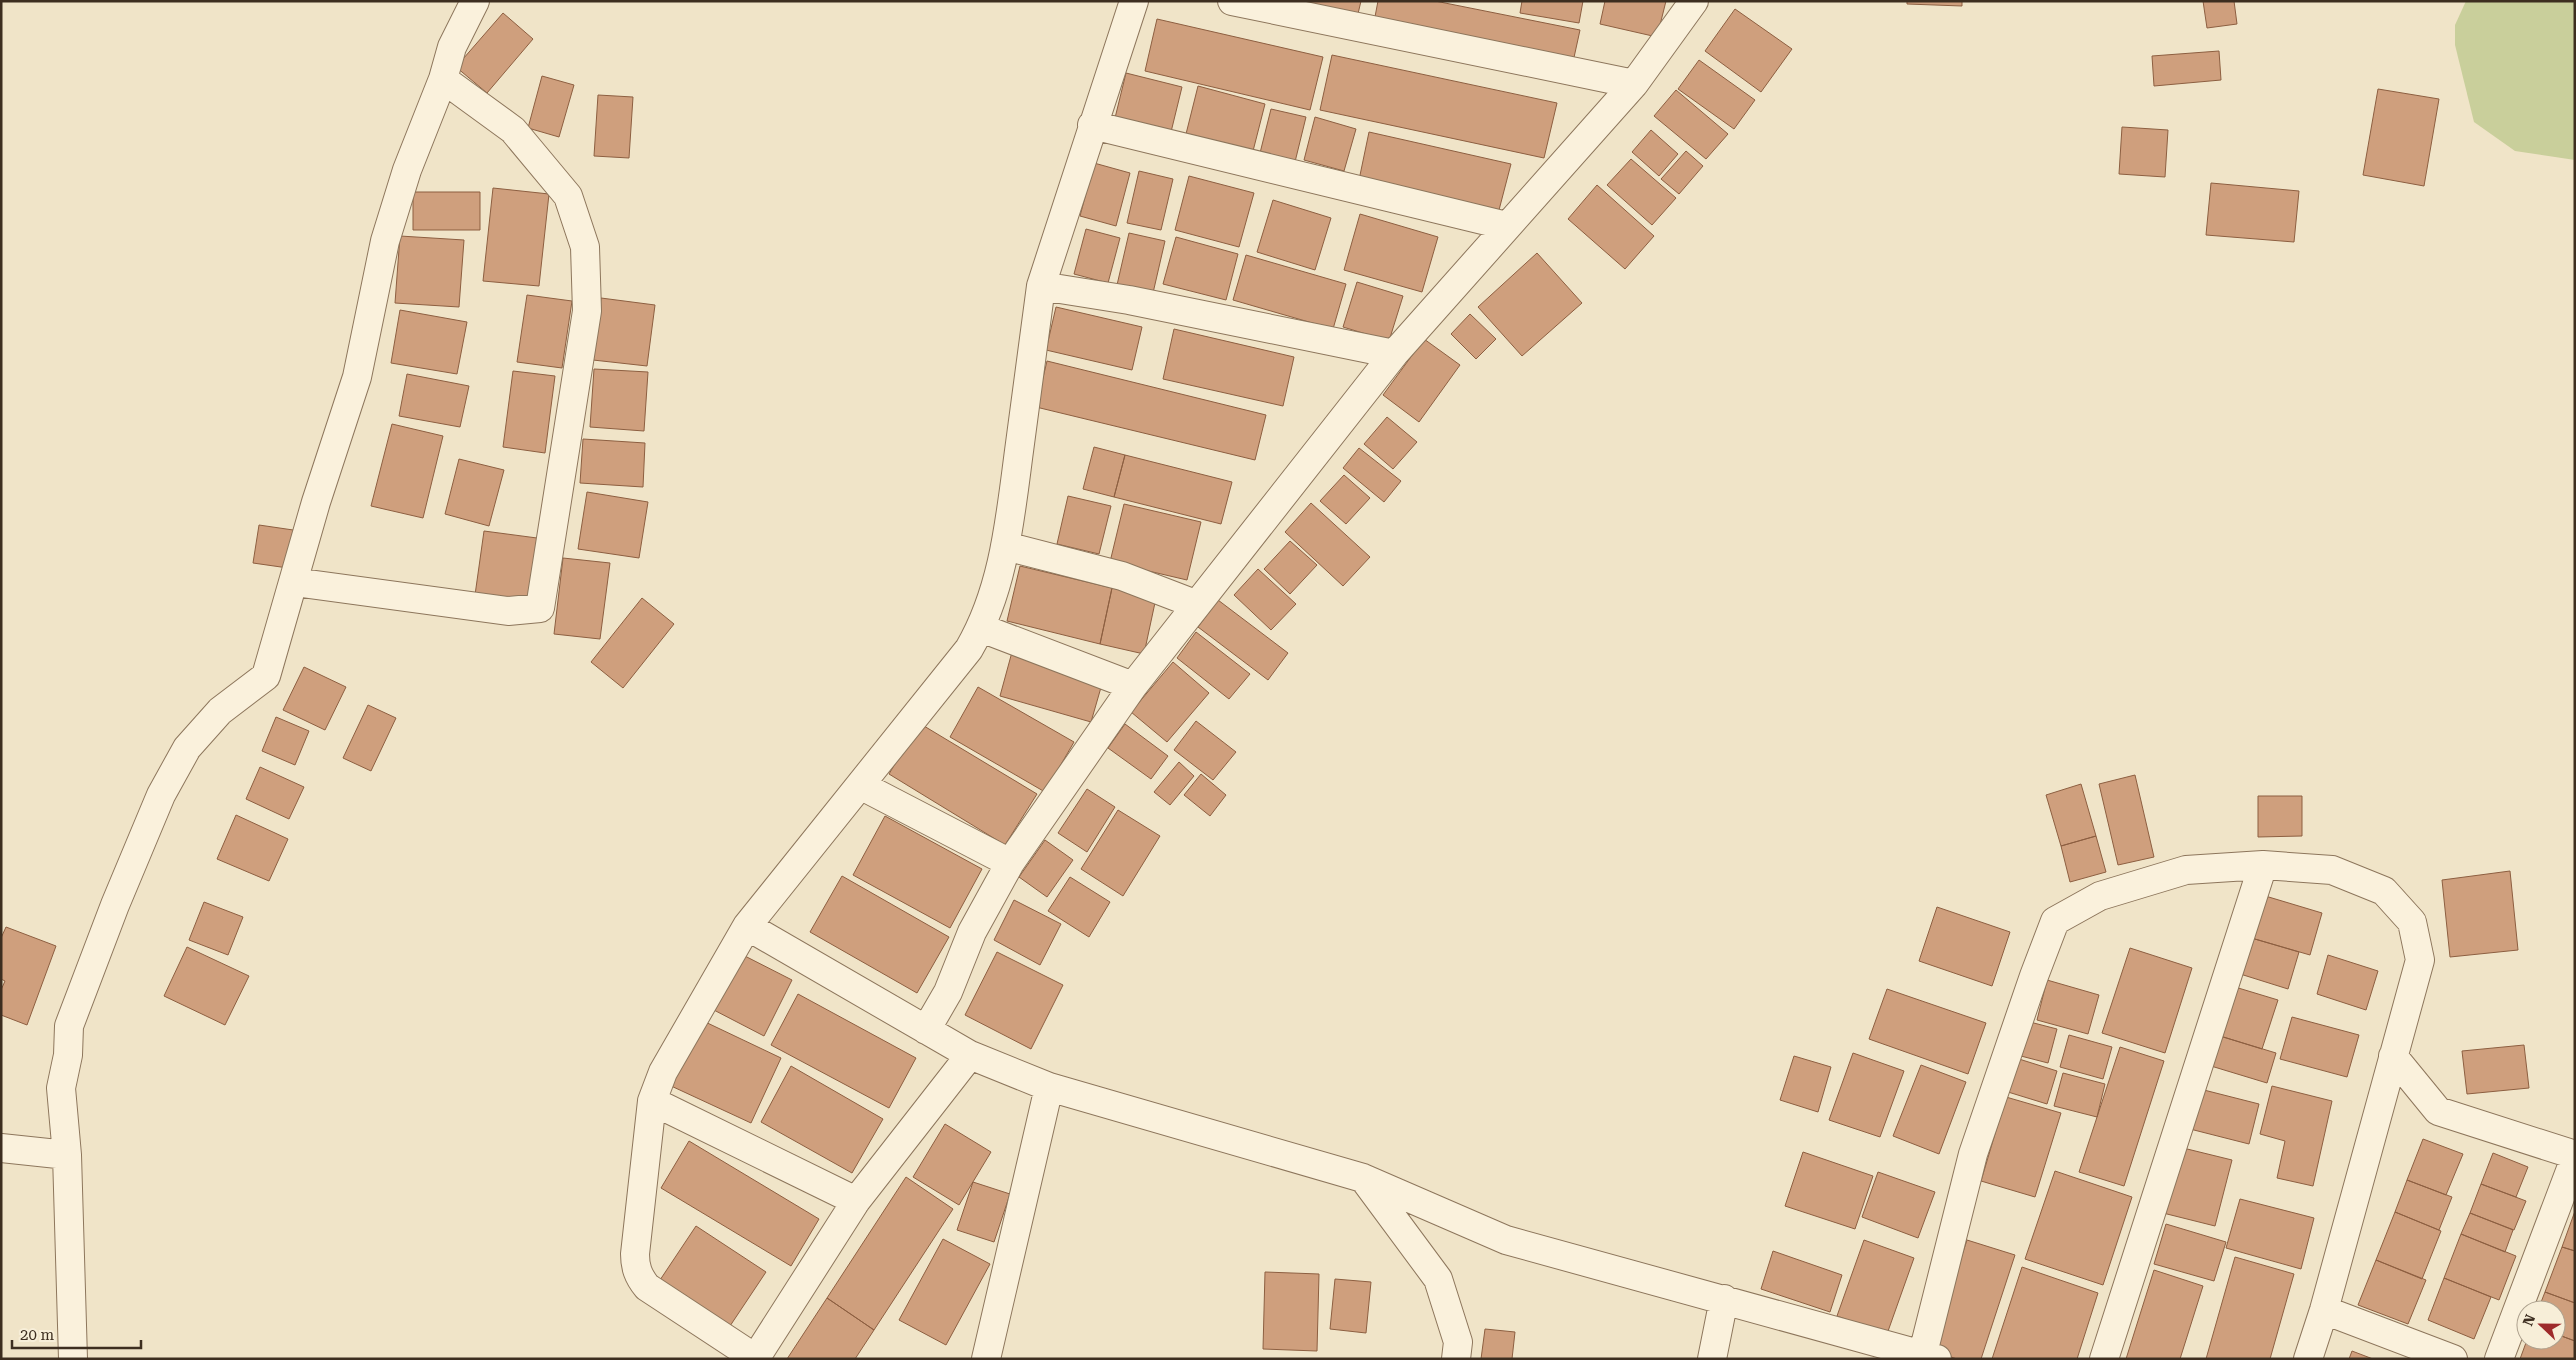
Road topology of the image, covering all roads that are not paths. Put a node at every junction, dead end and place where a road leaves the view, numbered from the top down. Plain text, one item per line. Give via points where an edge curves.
1 (475, 1) edge
2 (1134, 1) edge
3 (1232, 1) edge
4 (1694, 1) edge
5 (443, 79) junction
6 (1634, 84) junction
7 (1092, 125) junction
8 (1507, 226) junction
9 (1041, 286) junction
10 (1394, 354) junction
11 (1005, 546) junction
12 (294, 582) junction
13 (1195, 604) junction
14 (981, 628) junction
15 (1133, 686) junction
16 (860, 785) junction
17 (1010, 863) junction
18 (2263, 865) junction
19 (747, 926) junction
20 (926, 1030) junction
21 (970, 1055) junction
22 (2393, 1056) junction
23 (1049, 1087) junction
24 (652, 1101) junction
25 (1, 1148) edge
26 (67, 1155) junction
27 (2575, 1156) edge
28 (1363, 1178) junction
29 (856, 1201) junction
30 (1724, 1299) junction
31 (2324, 1310) junction
32 (1930, 1356) edge
33 (755, 1358) edge
34 (73, 1359) edge
35 (986, 1359) edge
36 (1456, 1359) edge
37 (1712, 1359) edge
38 (2104, 1359) edge
39 (2308, 1359) edge
40 (2453, 1359) edge
41 (2499, 1359) edge

1 - 5 street via 452,47
2 - 7 street
3 - 6 street
4 - 6 street
5 - 12 street via 407,170 384,241 357,377
5 - 12 street via 513,130 568,196 585,247 587,310 540,608 508,611
6 - 8 street
7 - 8 street
7 - 9 street
8 - 10 street
9 - 10 street via 1129,300
9 - 11 street
10 - 13 street
11 - 13 street via 1122,576
11 - 14 street via 991,603
12 - 26 street via 266,676 220,711 188,748 161,795 115,904 69,1026 68,1055 61,1088
13 - 15 street
14 - 15 street
14 - 16 street via 969,649
15 - 17 street
16 - 17 street
16 - 19 street
17 - 20 street via 972,932 948,992
18 - 22 street via 2332,870 2384,891 2412,922 2420,960
18 - 32 street via 2186,870 2100,896 2055,920 1973,1154
18 - 38 street
19 - 20 street
19 - 24 street via 663,1072
20 - 21 street
21 - 23 street
21 - 29 street
22 - 27 street via 2438,1111
22 - 31 street
23 - 28 street
23 - 35 street
24 - 29 street
24 - 33 street via 635,1254 639,1278 647,1287
25 - 26 street
26 - 34 street
27 - 41 street
28 - 30 street via 1506,1240
28 - 36 street via 1438,1279 1458,1342
29 - 33 street
30 - 32 street
30 - 37 street
31 - 39 street
31 - 40 street

